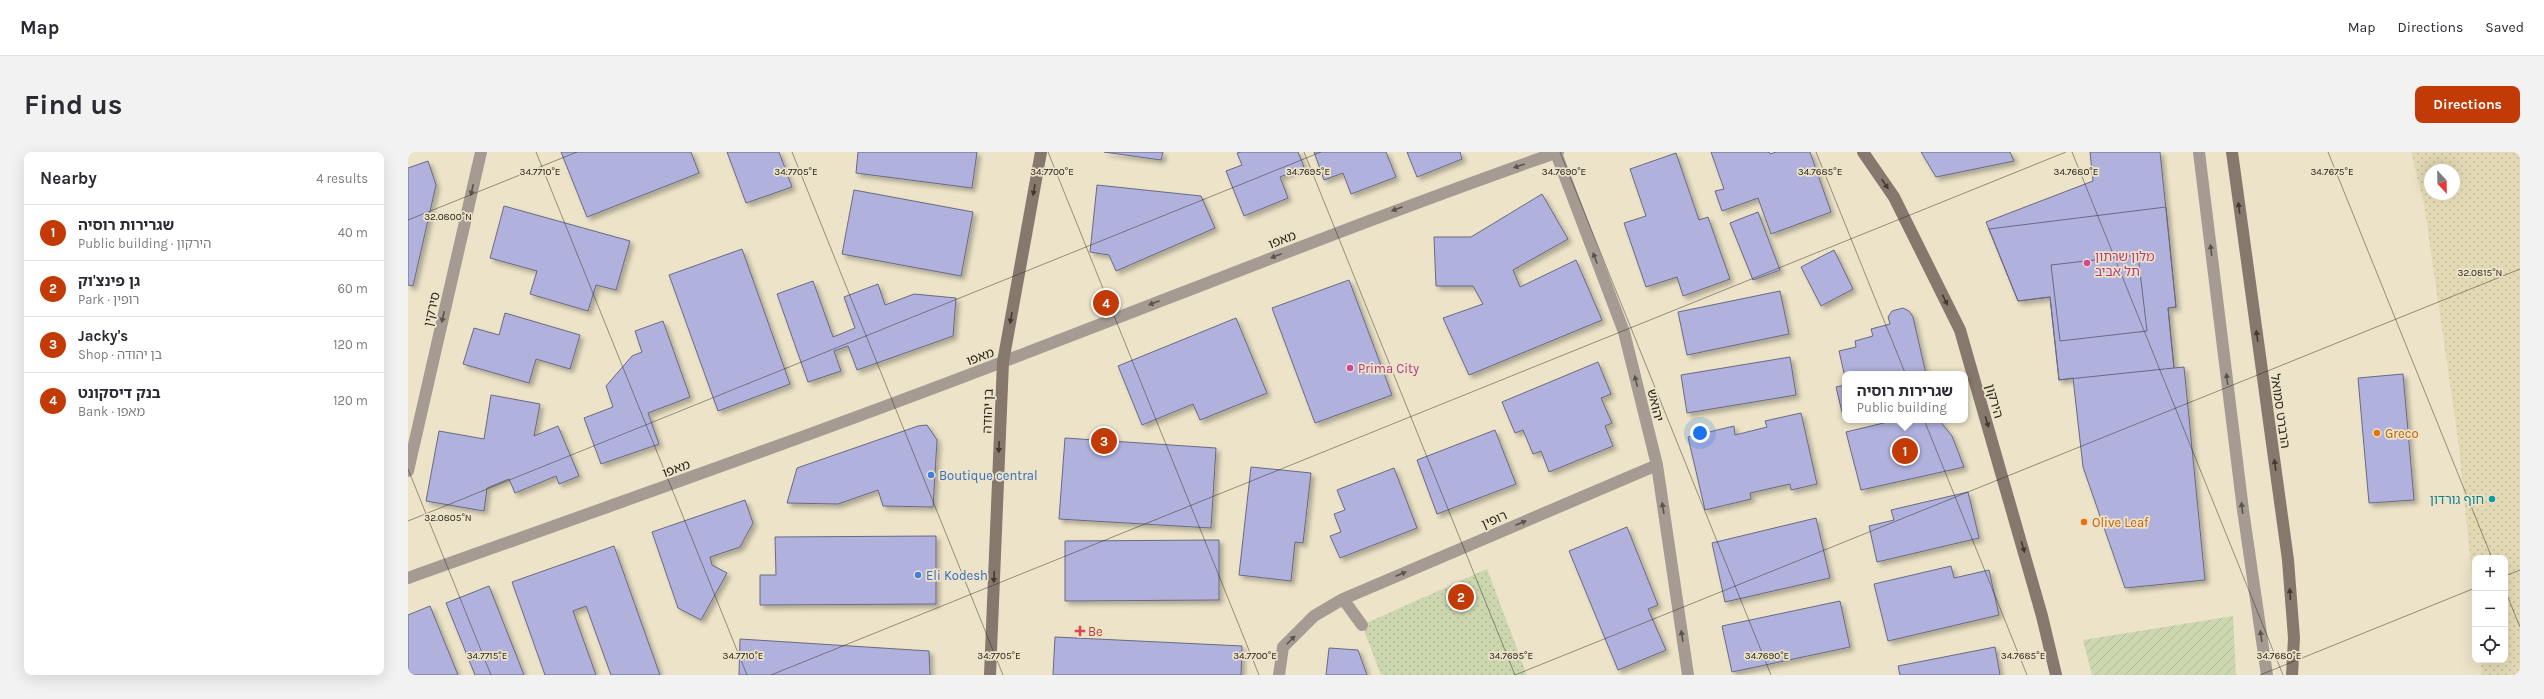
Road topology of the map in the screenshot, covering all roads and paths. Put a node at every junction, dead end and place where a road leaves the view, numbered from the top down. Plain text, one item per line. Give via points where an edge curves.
1 (481, 152) edge
2 (1041, 152) edge
3 (1557, 152) edge
4 (1863, 152) edge
5 (2199, 152) edge
6 (2232, 152) edge
7 (1003, 362) junction
8 (1657, 465) junction
9 (408, 471) edge
10 (408, 578) edge
11 (1343, 598) junction
12 (1362, 625) dead end
13 (990, 675) edge
14 (1279, 675) edge
15 (1688, 675) edge
16 (2056, 675) edge
17 (2267, 675) edge
18 (2292, 675) edge

1 -> 9 street, סירקין
2 -> 7 main road, בן יהודה
3 -> 7 street, מאפו via 1410,204
8 -> 3 street, יהואש via 1624,332
4 -> 16 main road, הירקון via 1894,197 1960,330 2038,601
17 -> 5 street via 2243,510
18 -> 6 main road, הרברט סמואל via 2294,638 2288,560
7 - 10 street, מאפו via 695,476
7 -> 13 main road, בן יהודה
11 -> 8 street, רופין
15 -> 8 street, יהואש
11 - 12 street
14 -> 11 street, רופין via 1283,648 1314,616

